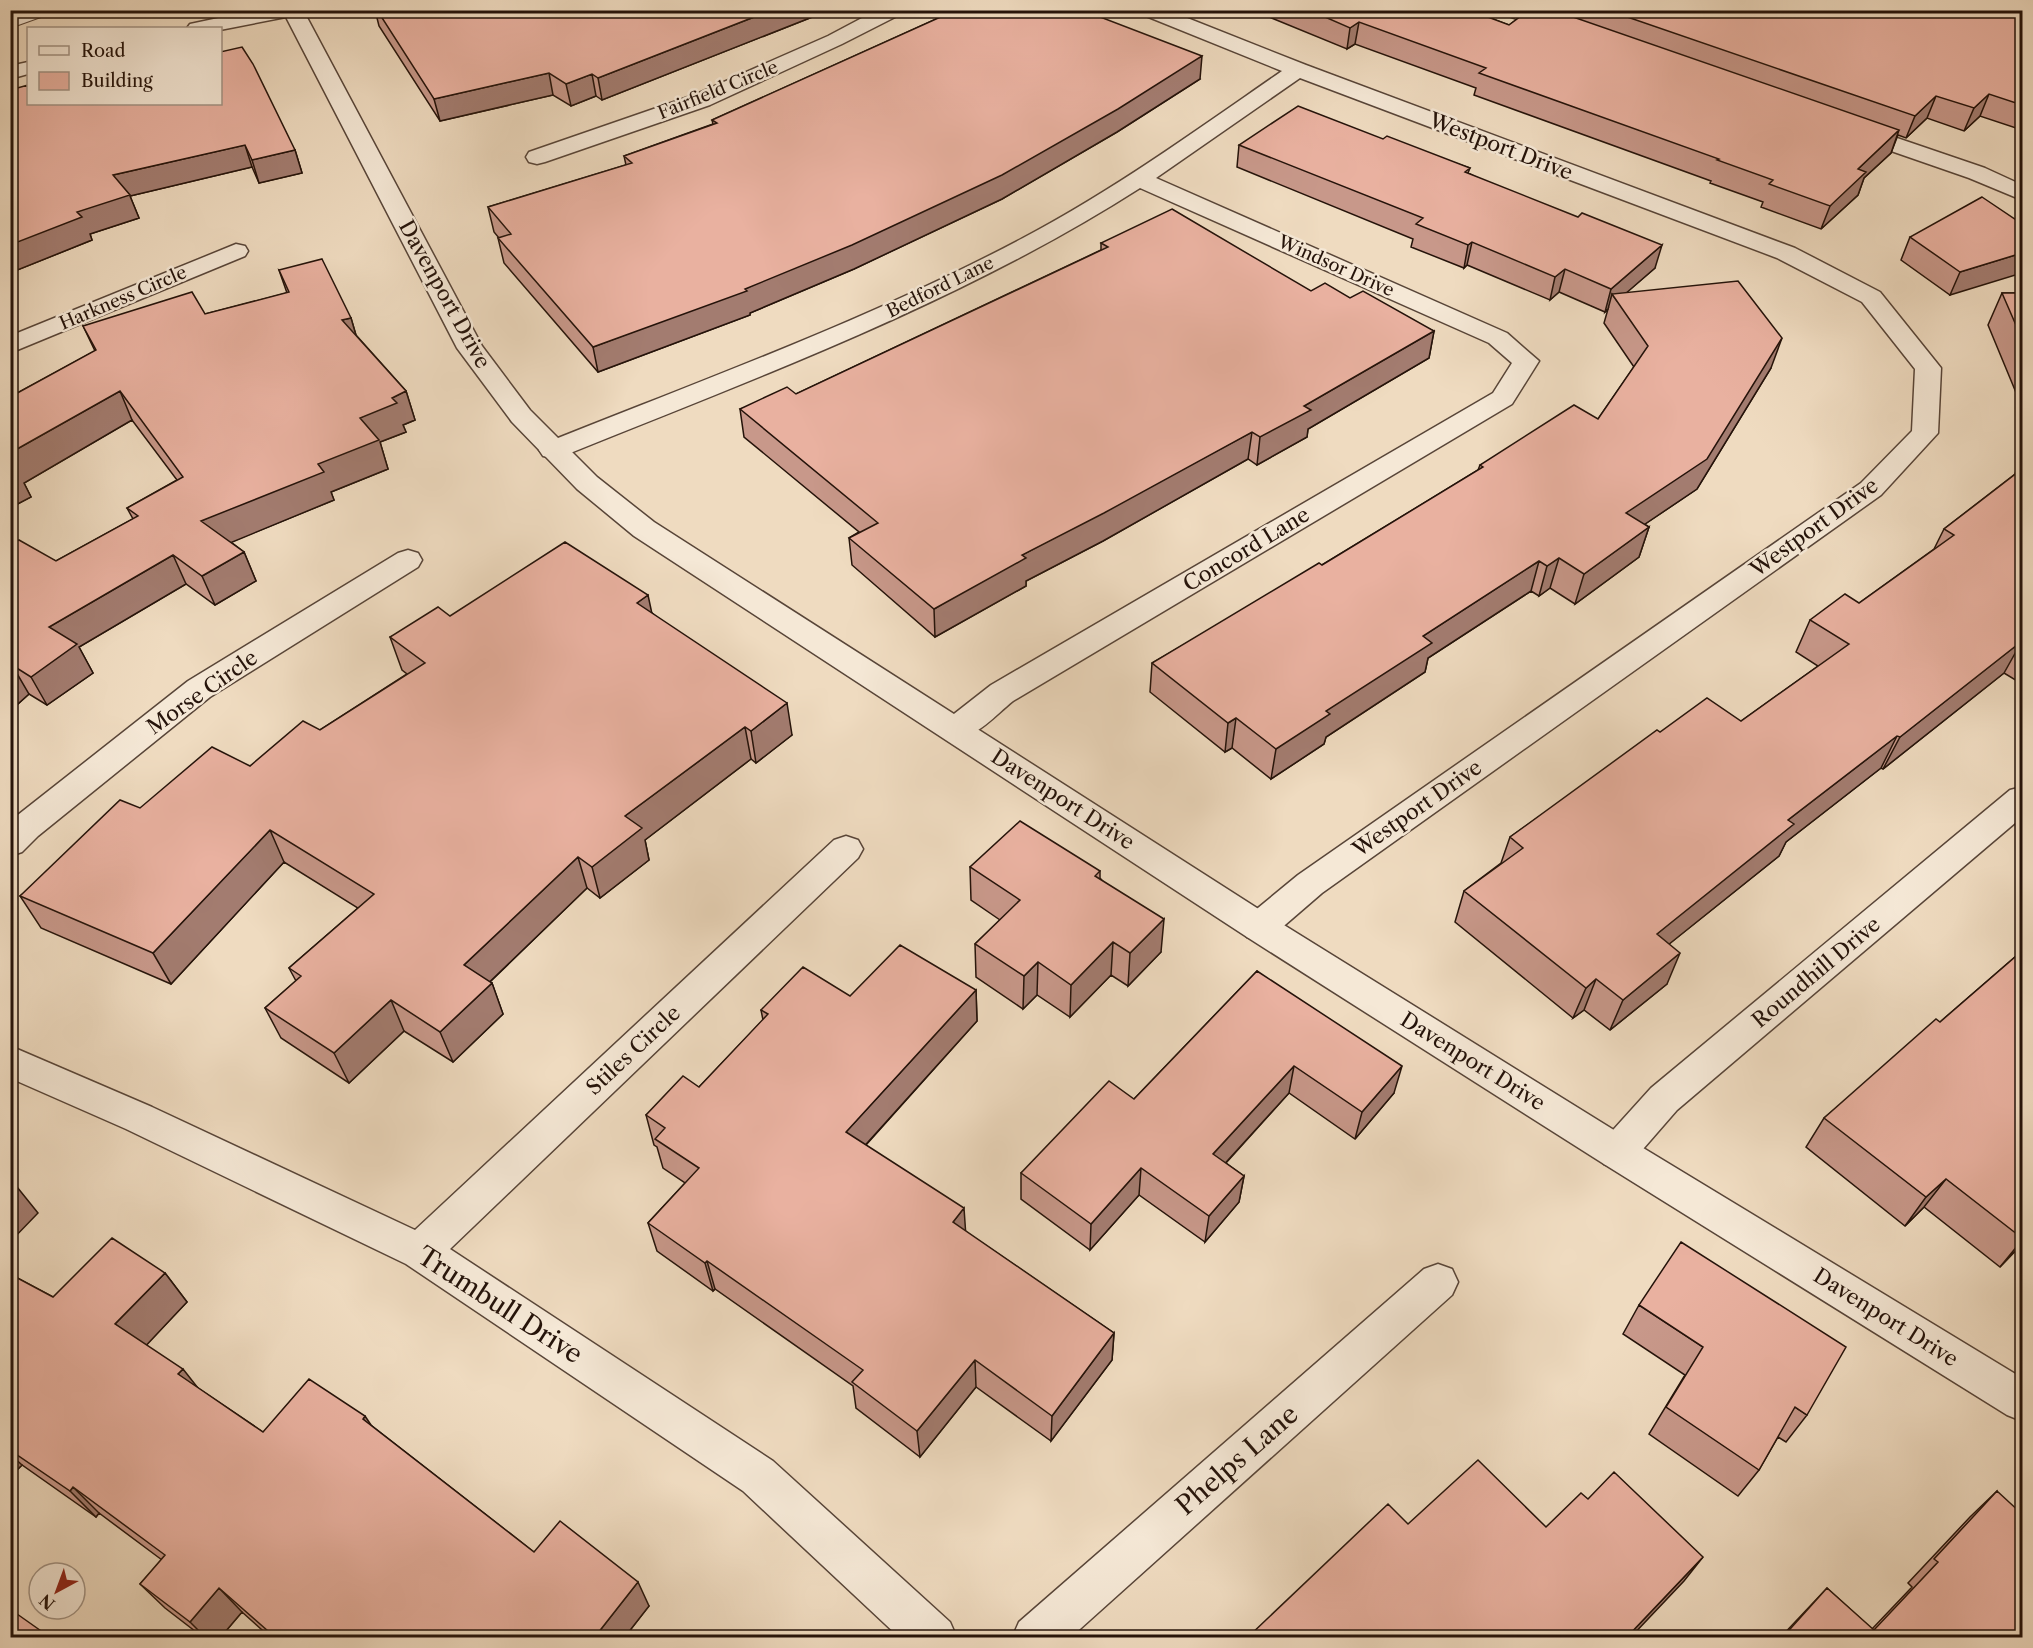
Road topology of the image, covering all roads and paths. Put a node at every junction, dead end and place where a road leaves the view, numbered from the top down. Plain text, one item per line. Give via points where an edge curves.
1 (42, 10) edge
2 (292, 10) edge
3 (894, 10) edge
4 (1148, 10) edge
5 (1510, 10) edge
6 (10, 22) edge
7 (202, 27) edge
8 (1588, 38) edge
9 (27, 68) edge
10 (1298, 69) junction
11 (10, 73) edge
12 (1832, 123) edge
13 (537, 157) dead end
14 (1140, 179) junction
15 (2022, 193) edge
16 (236, 251) dead end
17 (10, 345) edge
18 (1526, 361) joint
19 (553, 450) junction
20 (408, 560) dead end
21 (956, 729) junction
22 (2022, 799) edge
23 (10, 843) edge
24 (846, 849) dead end
25 (1259, 927) junction
26 (10, 1061) edge
27 (1617, 1152) junction
28 (420, 1251) junction
29 (1438, 1282) dead end
30 (2022, 1401) edge
31 (934, 1638) edge
32 (1035, 1638) edge

1 - 6 lane
2 - 7 street
2 - 19 street, Davenport Drive via 470,348 521,417
3 - 13 street, Fairfield Circle via 702,100
4 - 10 street, Westport Drive
5 - 8 street
9 - 11 street
10 - 14 street, Bedford Lane
10 - 25 street, Westport Drive via 1786,253 1871,297 1928,368 1925,433 1871,489 1310,884
12 - 15 street via 1977,173
14 - 18 street, Windsor Drive via 1498,338
14 - 19 street, Bedford Lane via 1033,242 934,292
16 - 17 street, Harkness Circle
18 - 21 street, Concord Lane via 1503,398 1002,693
19 - 21 street, Davenport Drive via 644,529
20 - 23 street, Morse Circle via 199,689
21 - 25 street, Davenport Drive
22 - 27 street, Roundhill Drive via 1664,1099
24 - 28 street, Stiles Circle
25 - 27 street, Davenport Drive
26 - 28 street, Trumbull Drive
27 - 30 street, Davenport Drive
28 - 31 street, Trumbull Drive via 758,1476
29 - 32 street, Phelps Lane

